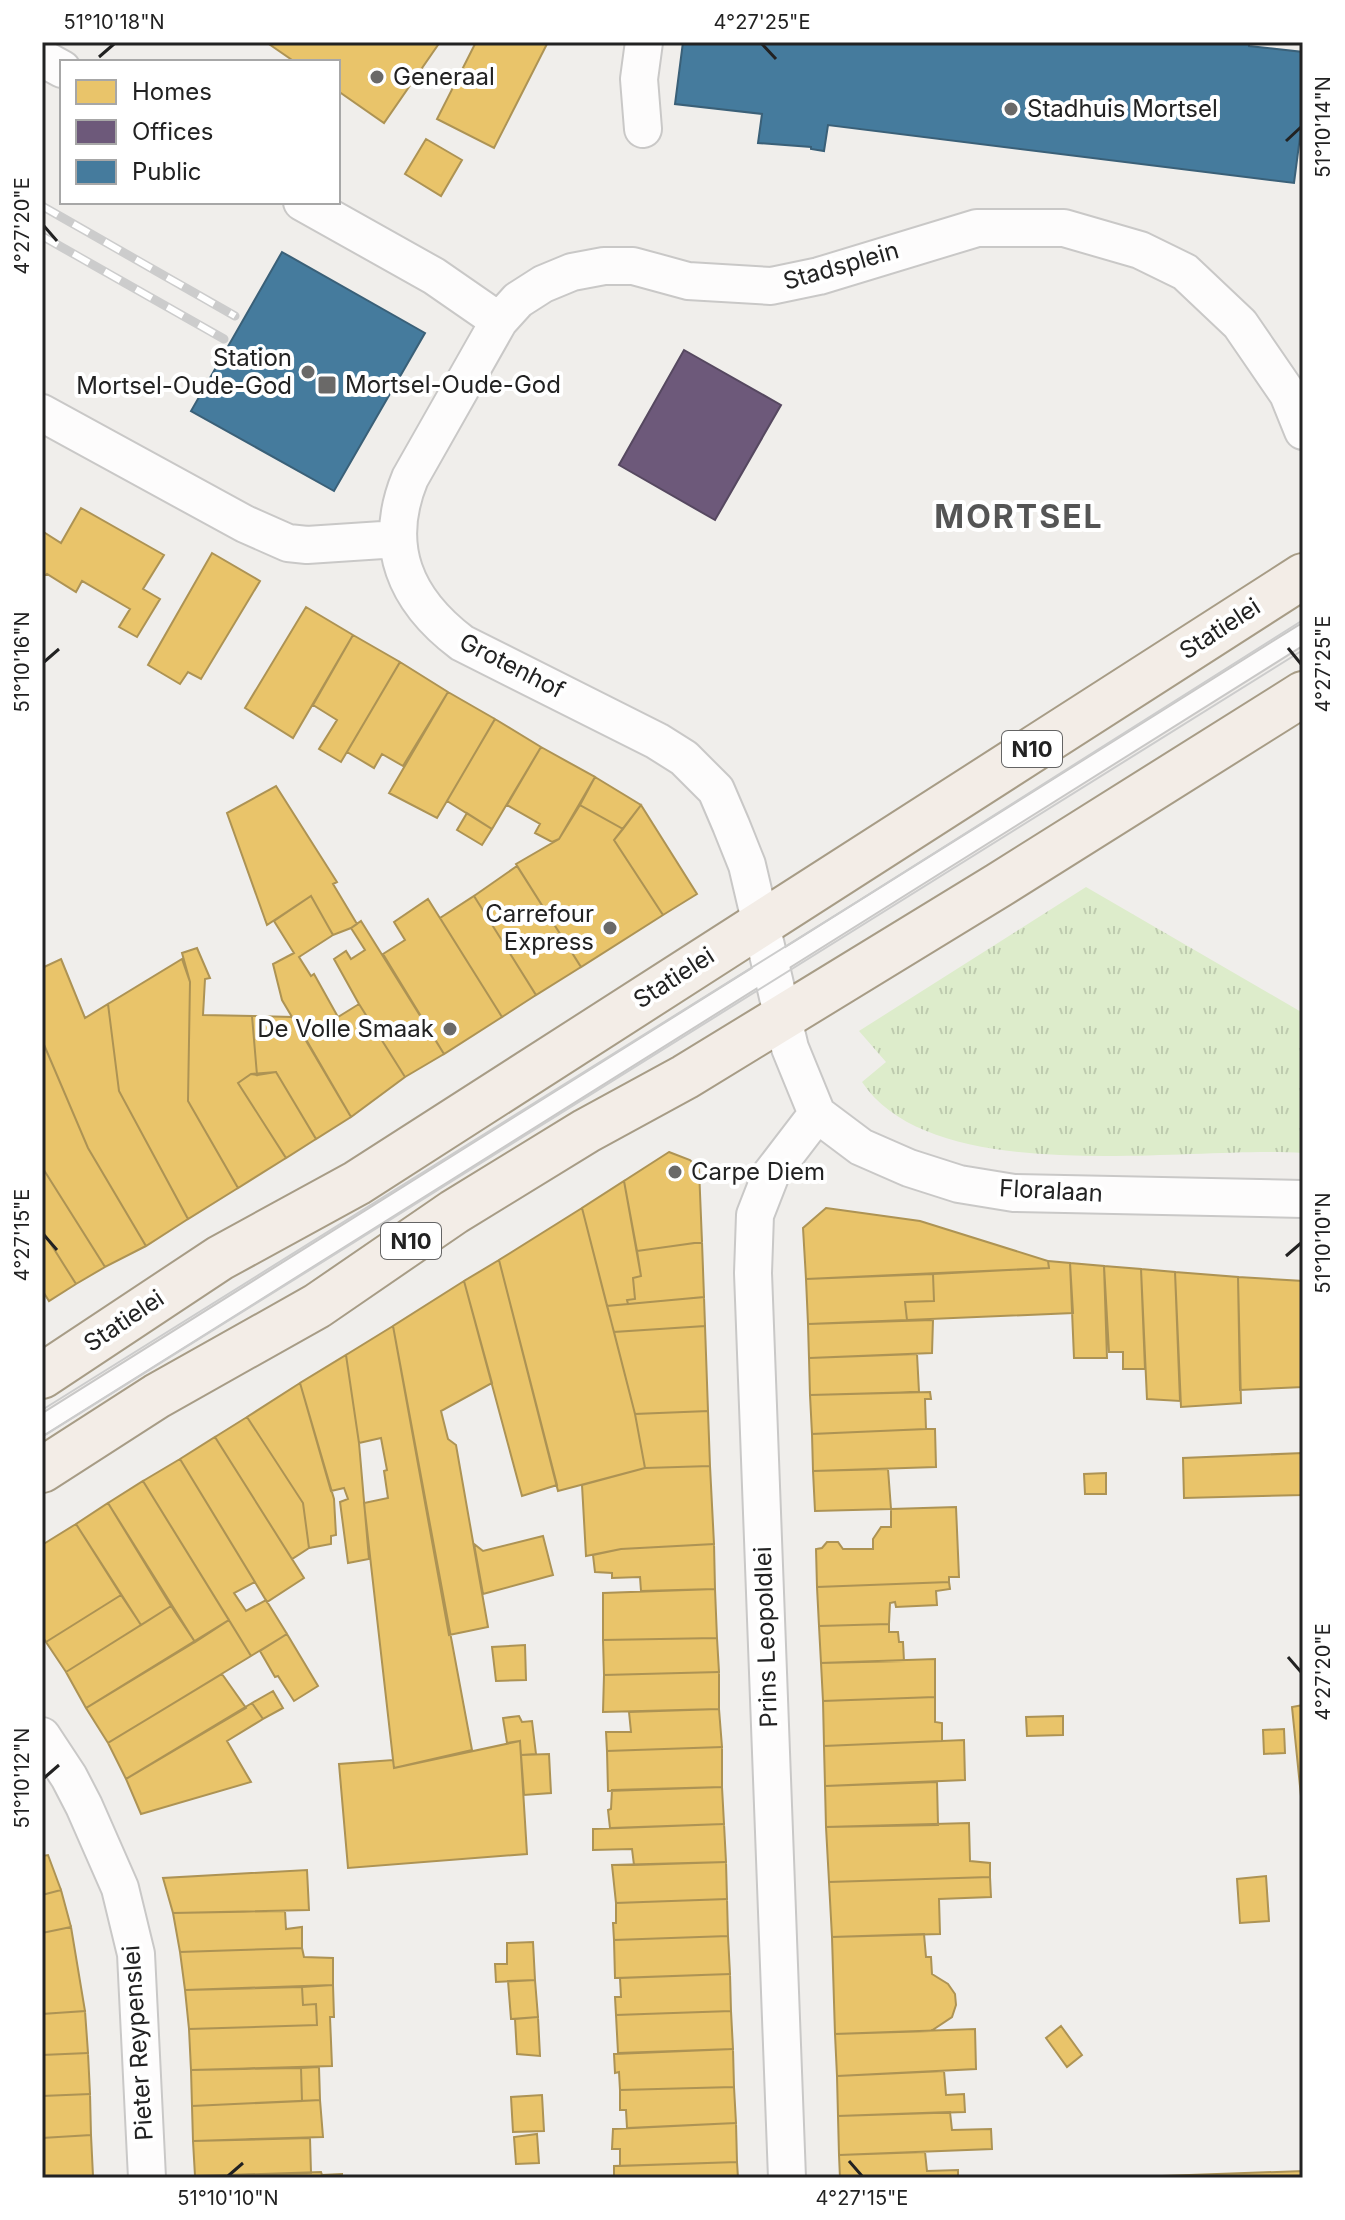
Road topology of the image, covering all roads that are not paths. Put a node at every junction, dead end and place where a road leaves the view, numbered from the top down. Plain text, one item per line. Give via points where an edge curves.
1 (644, 42) edge
2 (42, 58) edge
3 (60, 68) edge
4 (643, 129) dead end
5 (306, 204) edge
6 (499, 321) junction
7 (42, 413) edge
8 (1303, 431) edge
9 (398, 539) junction
10 (1303, 576) edge
11 (1303, 634) edge
12 (1303, 694) edge
13 (760, 922) junction
14 (771, 968) junction
15 (783, 1017) junction
16 (817, 1114) junction
17 (1303, 1199) edge
18 (42, 1376) edge
19 (42, 1425) edge
20 (42, 1470) edge
21 (42, 1736) edge
22 (147, 2178) edge
23 (787, 2178) edge

1 - 4 street via 639,79
2 - 3 street
5 - 6 street via 434,276
6 - 8 street, Stadsplein via 543,284 604,266 633,266 688,281 771,286 977,228 1064,228 1140,250 1185,272 1240,324 1288,394
6 - 9 street, Stadsplein via 410,478 400,503
7 - 9 street via 288,543
9 - 13 street, Grotenhof via 416,597 437,624 462,643 657,741 684,758 716,790 747,865
10 - 13 main road, Statielei / N10
11 - 14 lane
12 - 15 main road, N10
13 - 14 street, Grotenhof
13 - 18 main road, Statielei / N10 via 357,1183 220,1258
14 - 15 street, Grotenhof
14 - 19 lane
15 - 16 street, Grotenhof
15 - 20 main road, N10 via 586,1131 454,1212 317,1306 157,1396
16 - 17 street, Floralaan via 861,1147 959,1184 1014,1193
16 - 23 street, Prins Leopoldlei via 771,1174 755,1215 753,1273
21 - 22 street, Pieter Reypenslei via 84,1806 120,1888 136,1954

